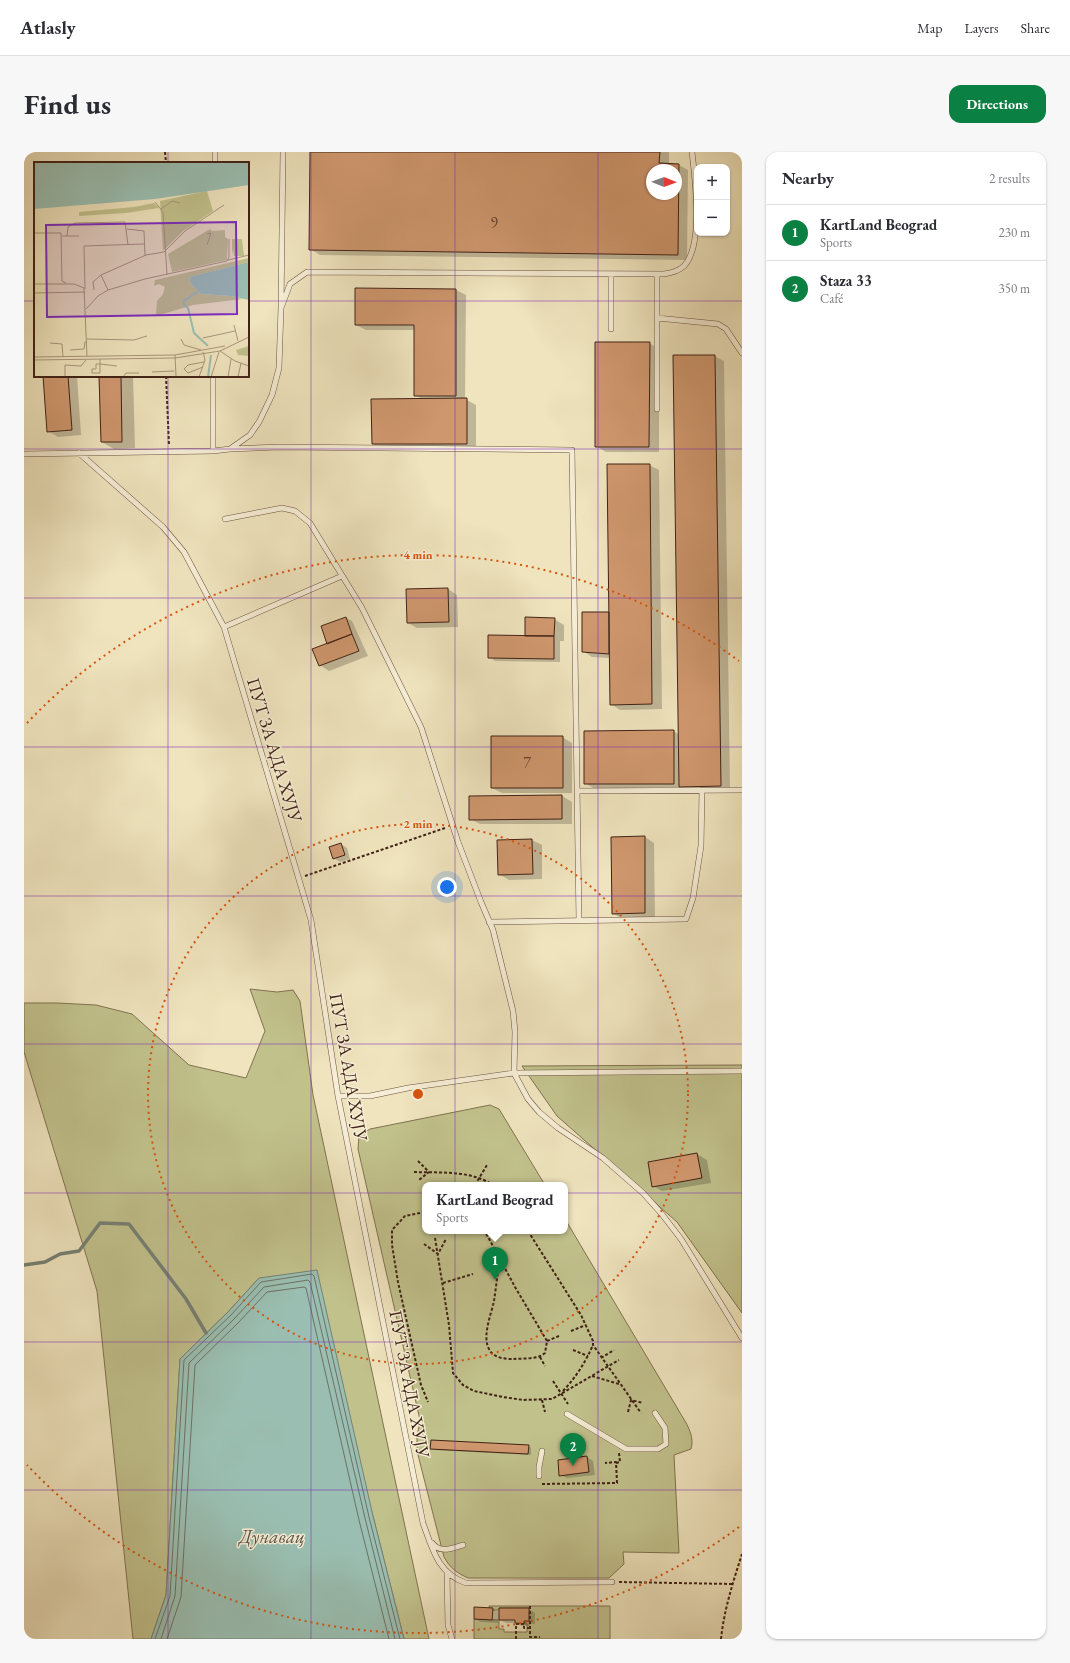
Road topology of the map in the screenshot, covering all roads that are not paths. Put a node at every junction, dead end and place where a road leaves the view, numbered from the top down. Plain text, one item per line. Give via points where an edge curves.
1 (283, 152) edge
2 (692, 152) edge
3 (611, 274) junction
4 (657, 274) junction
5 (281, 308) junction
6 (657, 318) junction
7 (611, 329) dead end
8 (742, 353) edge
9 (213, 377) edge
10 (657, 409) dead end
11 (230, 449) junction
12 (213, 451) junction
13 (78, 453) junction
14 (24, 454) edge
15 (226, 520) dead end
16 (342, 576) junction
17 (224, 627) junction
18 (702, 790) junction
19 (742, 790) edge
20 (577, 791) junction
21 (579, 920) junction
22 (490, 922) junction
23 (742, 1071) edge
24 (514, 1073) junction
25 (338, 1096) junction
26 (742, 1338) edge
27 (655, 1413) dead end
28 (567, 1414) dead end
29 (542, 1451) dead end
30 (539, 1476) dead end
31 (429, 1539) junction
32 (463, 1545) dead end
33 (447, 1573) junction
34 (612, 1582) road end
35 (452, 1639) edge

1 - 5 lane
2 - 4 lane via 696,189 694,244 688,261 680,269
3 - 4 lane
3 - 5 lane via 307,272 290,284
3 - 7 lane
4 - 6 lane
5 - 11 lane via 278,368 272,395 250,435
6 - 8 lane via 718,324 726,329
6 - 10 lane
9 - 12 lane
11 - 12 lane
11 - 20 lane via 288,447 572,450
12 - 13 lane
13 - 14 lane
13 - 17 lane, ПУТ ЗА АДА ХУЈУ via 163,528 184,552
15 - 16 lane via 282,508 295,511 310,523
16 - 17 lane
16 - 22 lane via 362,608 421,727 453,825
17 - 25 lane, ПУТ ЗА АДА ХУЈУ via 311,920
18 - 19 lane
18 - 20 lane
18 - 21 lane via 701,846 693,898 686,919
20 - 21 lane
21 - 22 lane
22 - 24 lane via 513,1011
23 - 24 lane
24 - 25 lane via 370,1096
24 - 26 lane via 528,1099 539,1112 603,1158 643,1193 661,1213 681,1239
25 - 31 lane, ПУТ ЗА АДА ХУЈУ via 423,1523
27 - 28 lane via 665,1428 666,1444 658,1449 626,1449
29 - 30 lane
31 - 32 lane via 436,1548 445,1550
31 - 33 lane, ПУТ ЗА АДА ХУЈУ
33 - 34 lane, ПУТ ЗА АДА ХУЈУ via 455,1580 466,1583
33 - 35 lane via 448,1625

